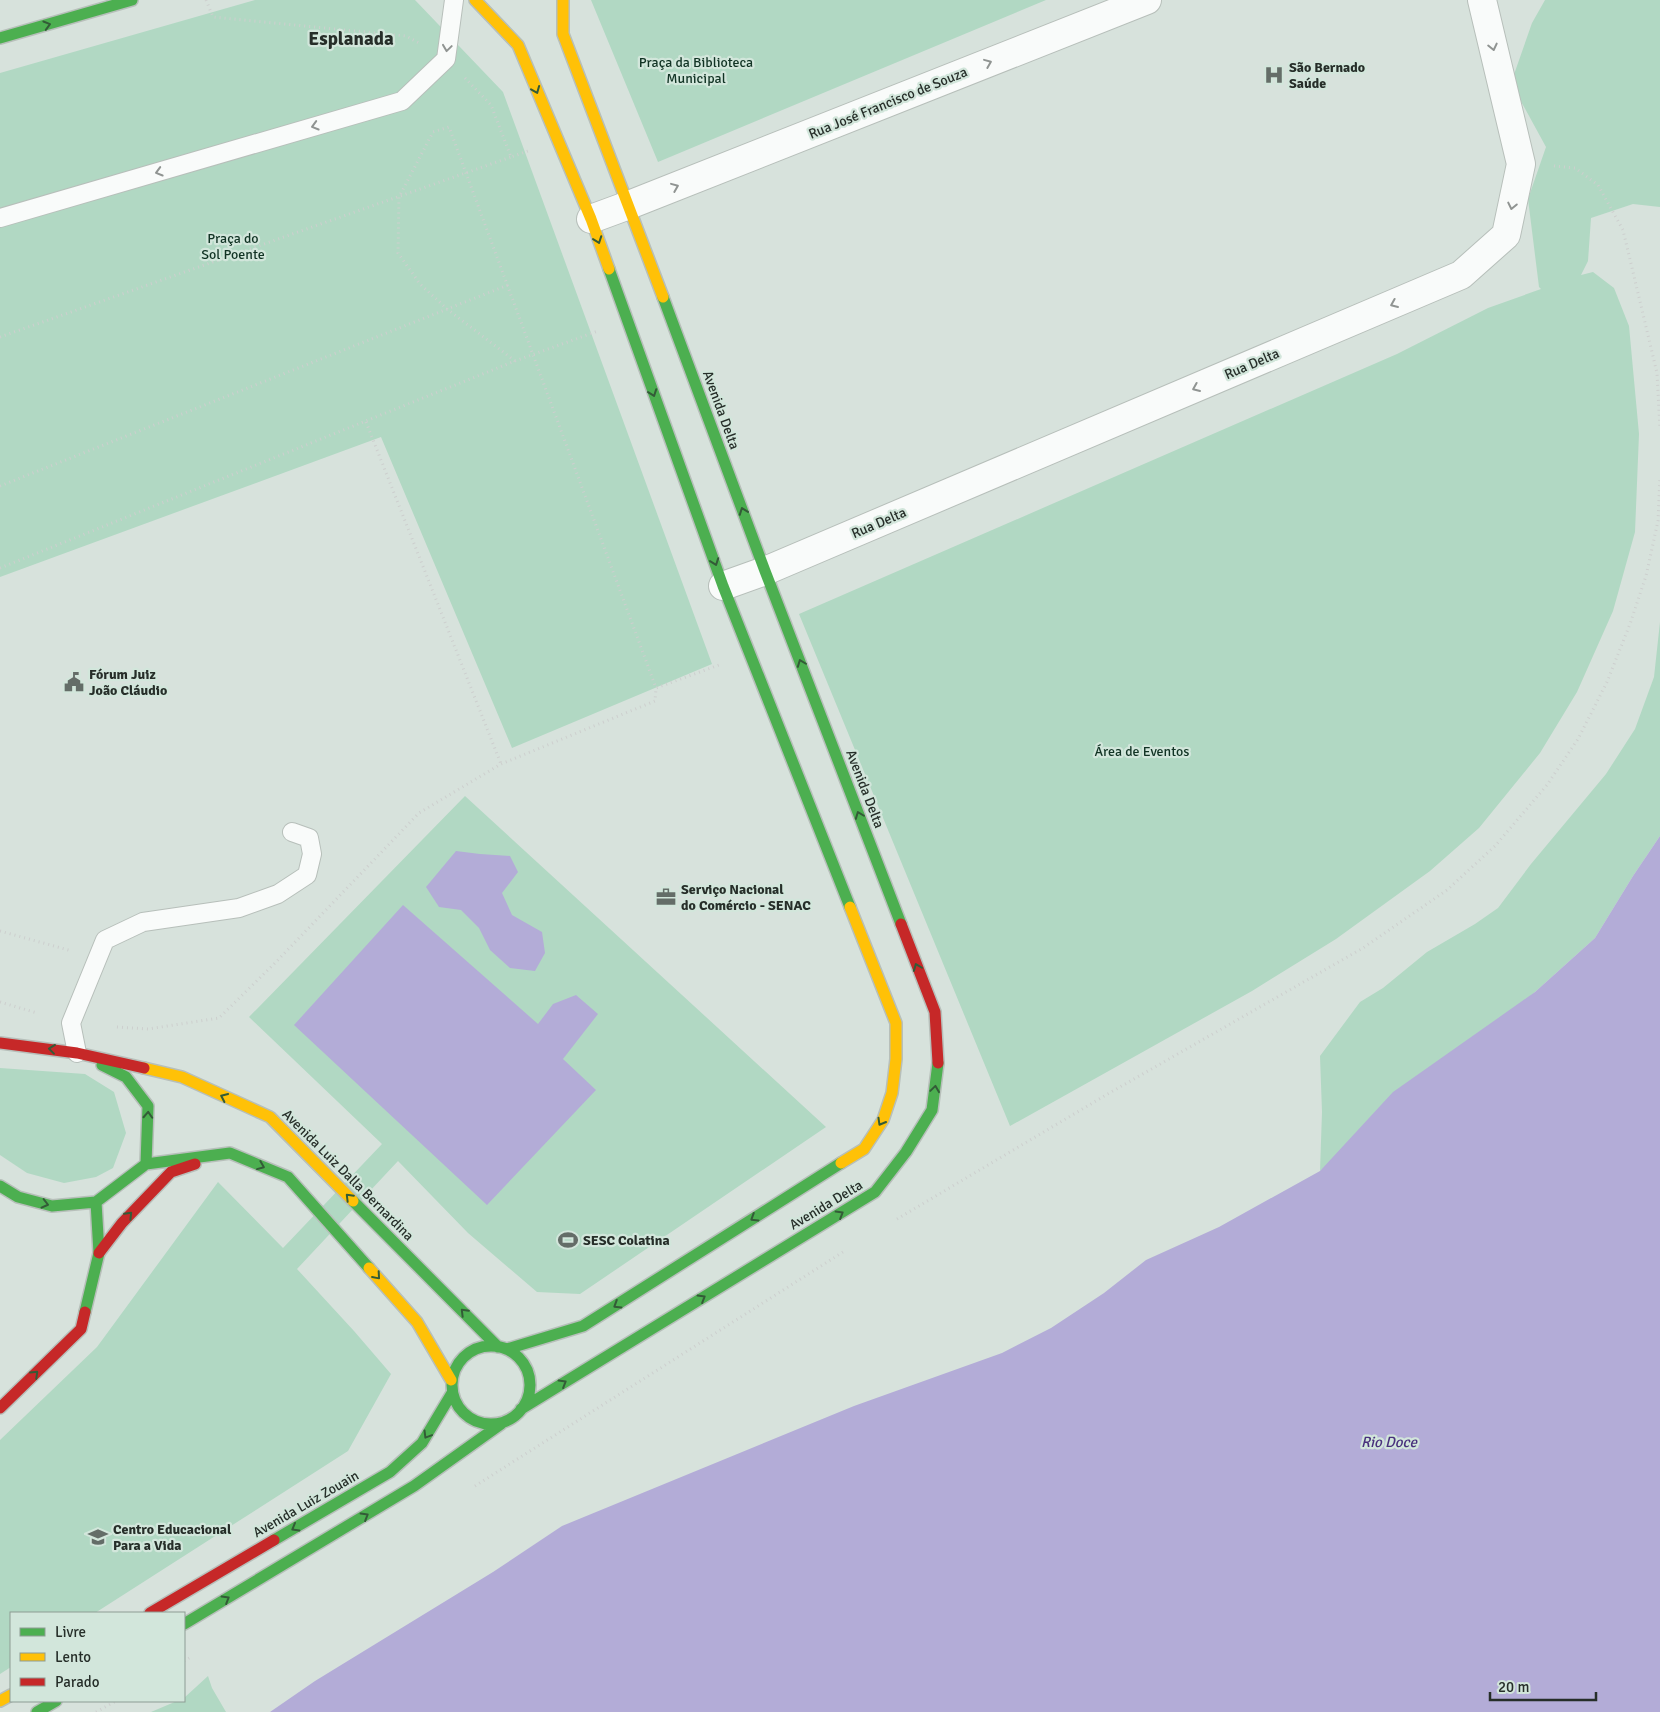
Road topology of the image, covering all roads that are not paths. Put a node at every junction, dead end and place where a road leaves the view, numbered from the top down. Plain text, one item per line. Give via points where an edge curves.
1 (132, 0) edge
2 (454, 0) edge
3 (475, 0) edge
4 (563, 0) edge
5 (1147, 0) edge
6 (1482, 0) edge
7 (0, 38) edge
8 (629, 205) junction
9 (0, 218) edge
10 (591, 219) junction
11 (765, 571) junction
12 (724, 586) junction
13 (292, 832) dead end
14 (0, 1043) edge
15 (77, 1052) junction
16 (230, 1153) junction
17 (146, 1164) junction
18 (0, 1186) edge
19 (96, 1202) junction
20 (99, 1253) junction
21 (502, 1348) junction
22 (451, 1380) junction
23 (452, 1393) junction
24 (0, 1408) edge
25 (521, 1409) junction
26 (501, 1424) junction
27 (152, 1612) edge
28 (185, 1623) edge
29 (54, 1702) edge
30 (37, 1712) edge

7 -> 1 street
2 -> 9 lane via 446,59 402,101
3 -> 10 street, Avenida Delta via 518,45
4 - 8 street, Avenida Delta via 563,34
8 -> 5 street, Rua José Francisco de Souza
6 -> 11 street, Rua Delta via 1520,164 1506,235 1462,275
8 - 10 street, Rua José Francisco de Souza
11 -> 8 street, Avenida Delta
10 -> 12 street, Avenida Delta
11 - 12 street, Rua Delta
25 -> 11 street, Avenida Delta via 875,1192 906,1152 932,1110 939,1059 935,1012
12 -> 21 street, Avenida Delta via 896,1023 894,1092 884,1118 864,1149 583,1326
13 - 15 lane via 309,838 312,854 306,875 278,894 238,908 143,922 105,940 71,1023
15 -> 14 street, Avenida Luiz Dalla Bernardina
17 -> 15 street via 148,1106 126,1077
21 -> 15 street, Avenida Luiz Dalla Bernardina via 270,1118 182,1077
16 - 17 street
20 -> 16 street via 122,1223 171,1172
16 -> 22 street via 288,1177 417,1322
17 - 19 street
18 -> 19 street via 18,1197 52,1206
19 - 20 street
24 -> 20 street via 81,1329
21 - 22 street via 482,1347 467,1354
21 - 25 street via 521,1360 529,1376 529,1397
22 - 23 street
23 - 26 street via 456,1406 464,1415 488,1425
23 -> 27 street, Avenida Luiz Zouain via 422,1443 390,1472
25 - 26 street
28 -> 26 street via 414,1486
29 - 30 street

